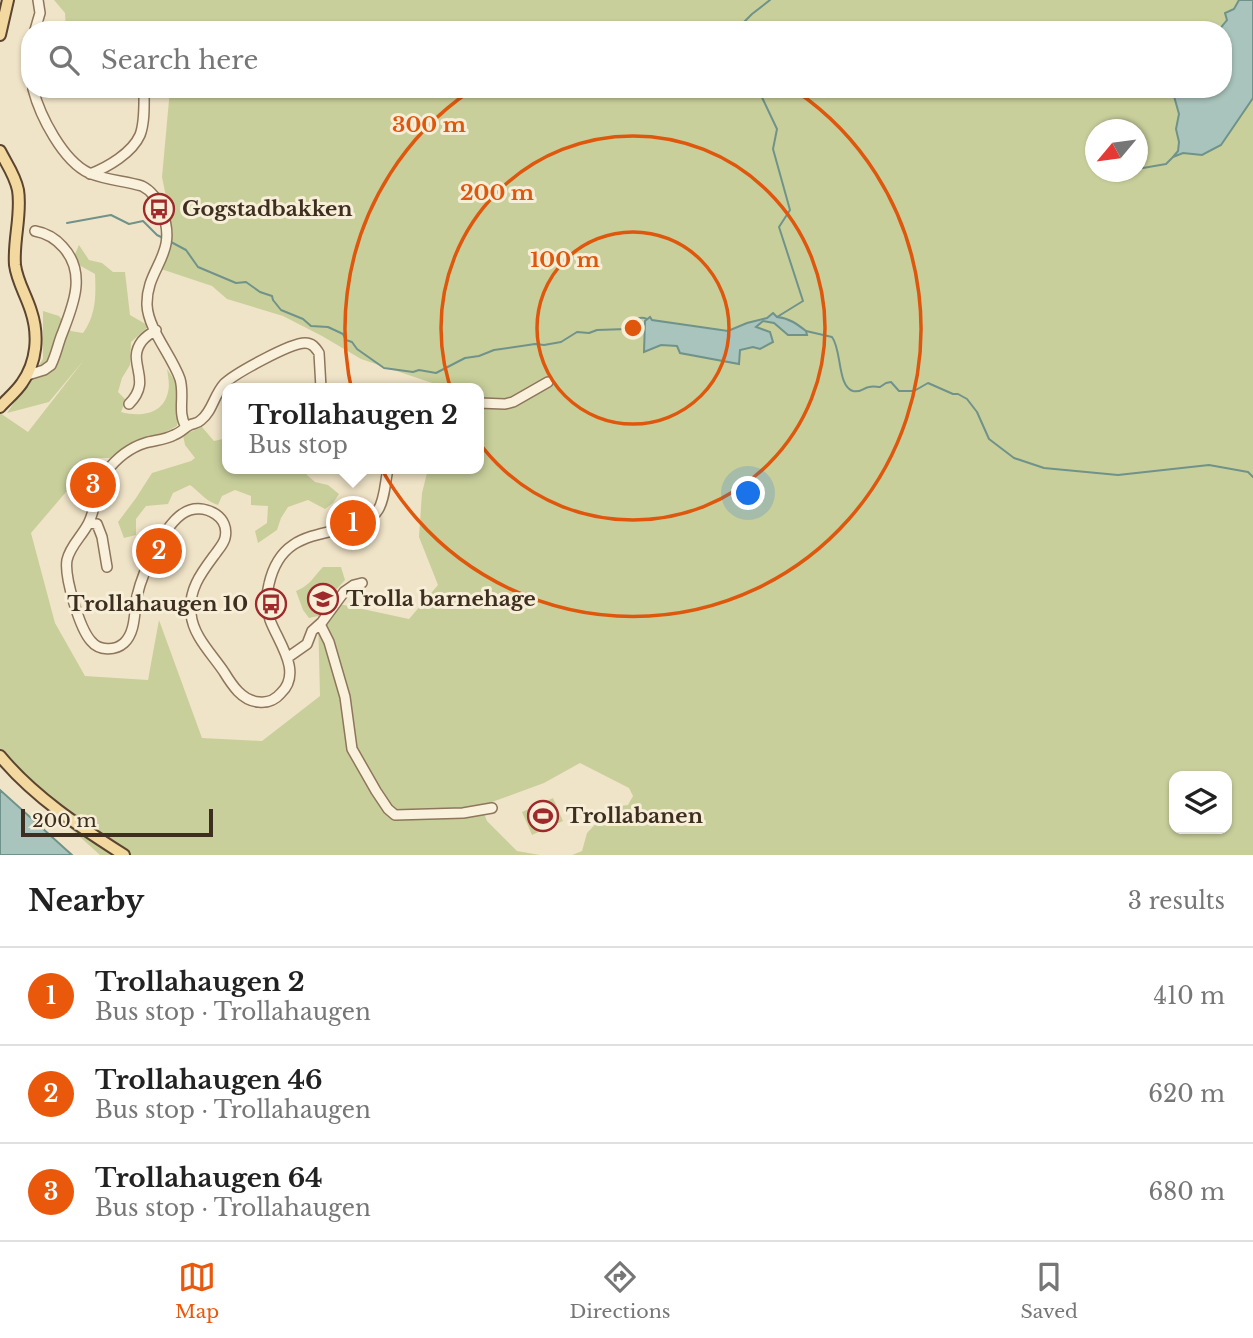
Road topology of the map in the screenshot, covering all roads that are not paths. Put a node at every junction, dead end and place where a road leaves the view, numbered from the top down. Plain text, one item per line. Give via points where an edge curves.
1 (8, 0) edge
2 (38, 0) edge
3 (38, 21) edge
4 (0, 35) edge
5 (36, 98) edge
6 (144, 98) edge
7 (0, 150) edge
8 (90, 174) junction
9 (35, 231) dead end
10 (156, 330) junction
11 (28, 373) junction
12 (548, 382) dead end
13 (226, 383) edge
14 (321, 383) edge
15 (222, 388) edge
16 (484, 403) edge
17 (129, 404) dead end
18 (0, 407) edge
19 (186, 427) junction
20 (387, 474) edge
21 (89, 523) junction
22 (107, 567) dead end
23 (362, 583) dead end
24 (320, 624) junction
25 (287, 658) junction
26 (0, 756) edge
27 (492, 808) dead end
28 (124, 855) edge

1 - 4 main road
2 - 3 street
5 - 8 street via 58,143
6 - 8 street via 137,141
7 - 11 main road via 18,191 15,264 35,333
8 - 10 street via 149,189 162,209 166,248 148,297
9 - 11 street via 58,242 69,254 75,265 76,289 51,365
10 - 17 street via 138,348 140,388
10 - 19 street via 180,381
11 - 18 main road
12 - 16 street via 513,402
13 - 14 street via 300,344 317,349
15 - 19 street via 202,420
19 - 21 street via 173,436 137,446 111,465 100,482
20 - 25 street via 378,510 370,518 306,537 279,557 267,602
21 - 22 street via 97,524 101,532
21 - 25 street via 71,550 66,571 86,633 95,645 113,648 128,639 140,586 165,533 180,515 200,509 218,515 226,533 192,594 194,627 247,699 272,700 284,691 290,677
23 - 24 street via 344,592
24 - 25 street via 309,642
24 - 27 street via 345,697 352,749 388,809 396,814
26 - 28 main road via 50,804

